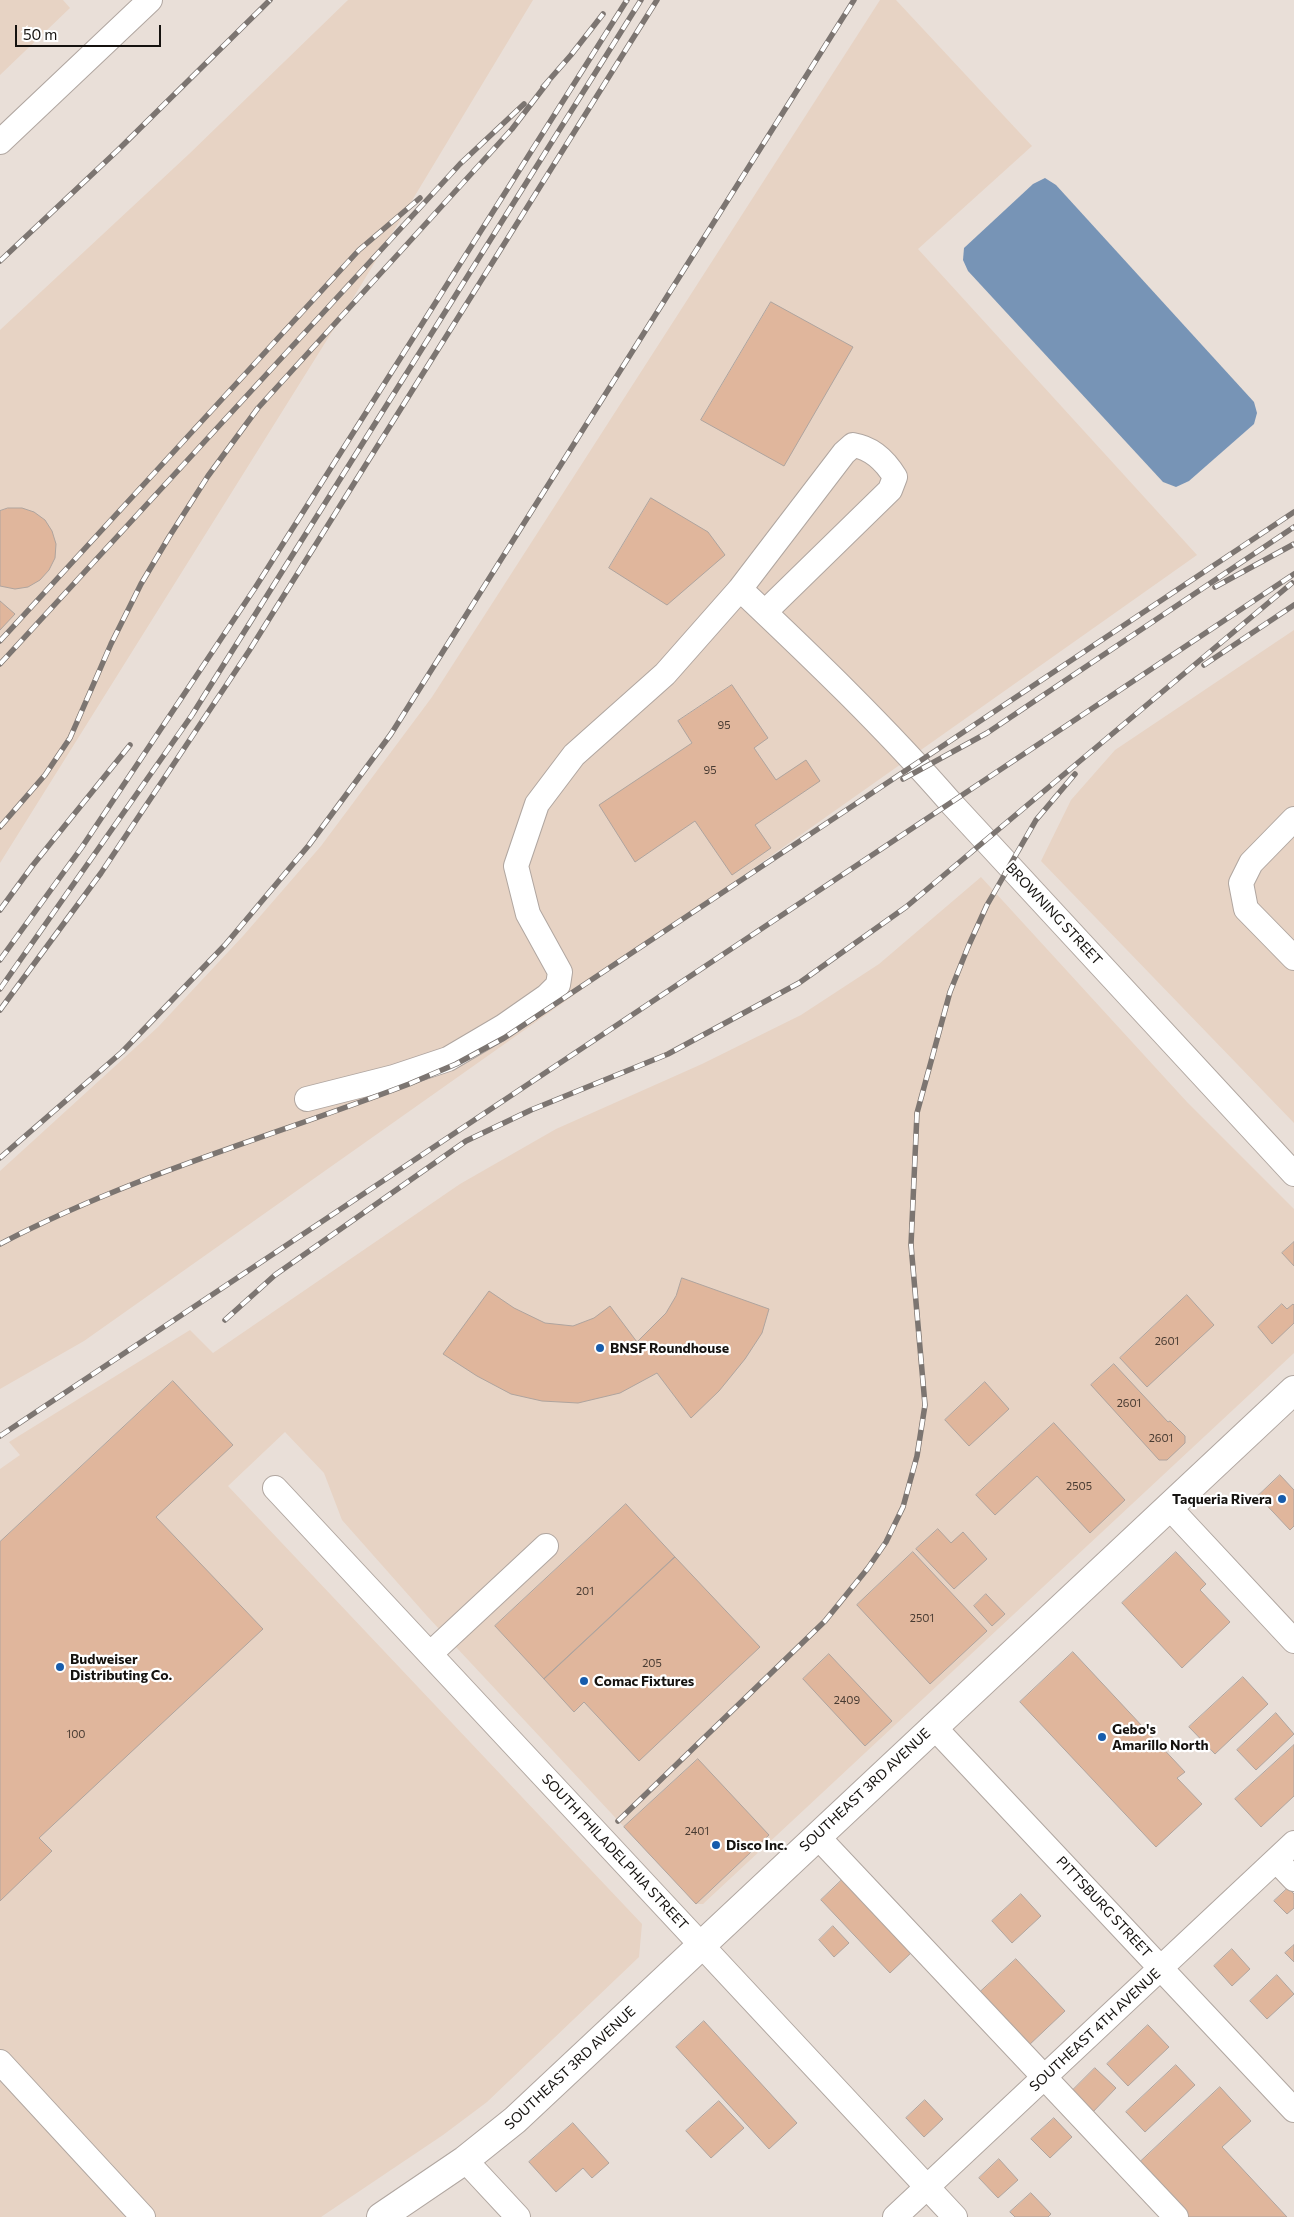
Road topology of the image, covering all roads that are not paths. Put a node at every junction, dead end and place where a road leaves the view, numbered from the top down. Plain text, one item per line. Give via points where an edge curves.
1 (150, 0) edge
2 (0, 142) edge
3 (740, 590) junction
4 (764, 612) junction
5 (1294, 819) edge
6 (1294, 958) edge
7 (307, 1099) dead end
8 (1294, 1174) edge
9 (1291, 1399) edge
10 (274, 1488) dead end
11 (1170, 1507) junction
12 (546, 1546) dead end
13 (1294, 1640) edge
14 (430, 1654) junction
15 (933, 1726) junction
16 (817, 1836) junction
17 (1294, 1843) edge
18 (1276, 1860) junction
19 (1294, 1879) edge
20 (701, 1945) junction
21 (1161, 1968) junction
22 (0, 2062) edge
23 (1043, 2078) junction
24 (1294, 2110) edge
25 (465, 2160) junction
26 (927, 2187) junction
27 (143, 2217) edge
28 (381, 2217) edge
29 (518, 2217) edge
30 (895, 2217) edge
31 (955, 2217) edge
32 (1176, 2217) edge

1 - 2 street
3 - 4 street, BROWNING STREET
3 - 4 street via 844,453 854,445 866,447 888,466 895,477 890,490
3 - 7 street via 665,674 574,755 537,804 516,866 528,914 560,972 558,985 504,1026 448,1059 394,1077
4 - 8 street, BROWNING STREET via 917,763
5 - 6 street via 1251,863 1241,883 1246,909
9 - 11 main road, SOUTHEAST 3RD AVENUE
10 - 14 street, SOUTH PHILADELPHIA STREET
11 - 13 street
11 - 15 main road, SOUTHEAST 3RD AVENUE
12 - 14 street
14 - 20 street, SOUTH PHILADELPHIA STREET
15 - 16 main road, SOUTHEAST 3RD AVENUE
15 - 21 street, PITTSBURG STREET
16 - 20 main road, SOUTHEAST 3RD AVENUE
16 - 23 street
17 - 18 street, SOUTHEAST 4TH AVENUE
18 - 19 street
18 - 21 street, SOUTHEAST 4TH AVENUE
20 - 25 main road, SOUTHEAST 3RD AVENUE via 515,2120
20 - 26 street, SOUTH PHILADELPHIA STREET
21 - 23 street, SOUTHEAST 4TH AVENUE
21 - 24 street, PITTSBURG STREET
22 - 27 street
23 - 26 street, SOUTHEAST 4TH AVENUE
23 - 32 street
25 - 28 main road, SOUTHEAST 3RD AVENUE
25 - 29 street
26 - 30 street, SOUTHEAST 4TH AVENUE
26 - 31 street, SOUTH PHILADELPHIA STREET

